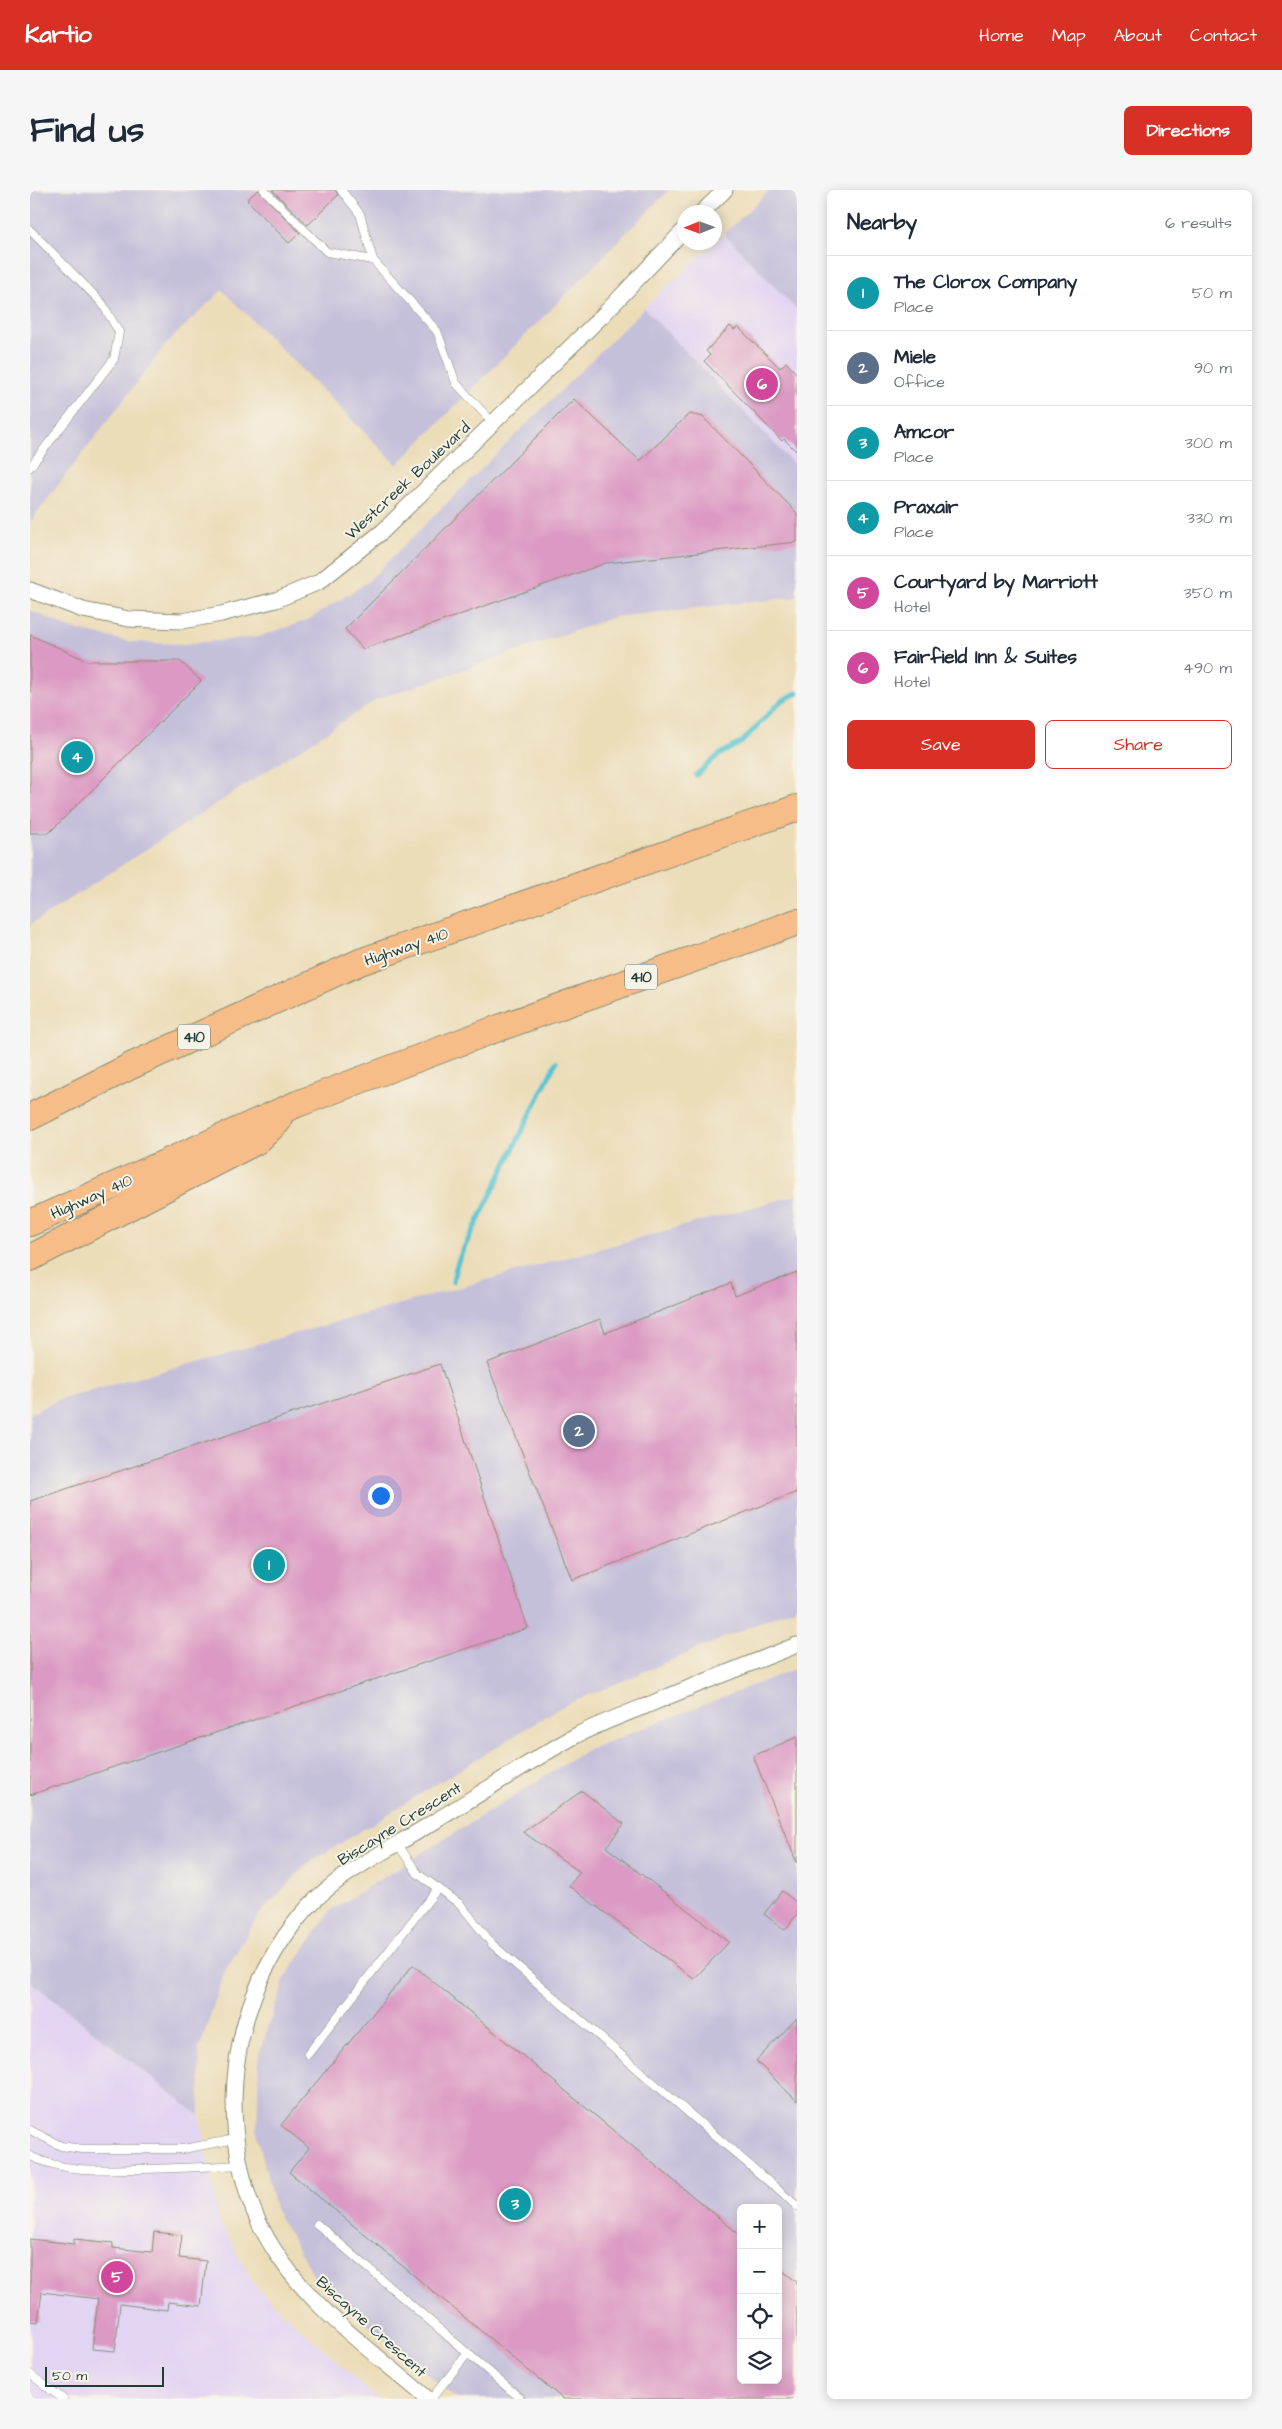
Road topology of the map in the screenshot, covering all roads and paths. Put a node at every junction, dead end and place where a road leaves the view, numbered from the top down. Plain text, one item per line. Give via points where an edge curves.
1 (264, 190) edge
2 (341, 190) edge
3 (725, 190) edge
4 (709, 205) edge
5 (30, 230) edge
6 (677, 237) edge
7 (373, 260) junction
8 (493, 423) junction
9 (30, 467) edge
10 (30, 590) edge
11 (797, 808) edge
12 (797, 922) edge
13 (297, 1104) junction
14 (30, 1118) edge
15 (30, 1224) edge
16 (30, 1258) edge
17 (797, 1645) edge
18 (397, 1843) junction
19 (438, 1888) junction
20 (308, 2054) dead end
21 (30, 2130) edge
22 (236, 2139) junction
23 (30, 2156) edge
24 (240, 2165) junction
25 (797, 2206) edge
26 (317, 2224) dead end
27 (468, 2353) junction
28 (30, 2374) edge
29 (63, 2399) edge
30 (430, 2399) edge
31 (521, 2399) edge

1 - 7 lane via 327,252
2 - 7 lane via 360,214
3 - 4 street
5 - 9 lane via 102,303 118,332 114,359
6 - 8 street, Westcreek Boulevard
7 - 8 lane via 437,331 456,384
8 - 10 street, Westcreek Boulevard via 383,531 319,582 276,600 182,621 129,619 83,610
11 - 14 highway, Highway 410 / 410 via 360,962 133,1065
12 - 13 highway, Highway 410 / 410
13 - 15 highway, Highway 410 / 410
13 - 16 highway via 257,1142
17 - 18 street, Biscayne Crescent via 582,1733
18 - 19 lane via 418,1874
18 - 22 street, Biscayne Crescent via 346,1875 310,1905 285,1936 257,1986 239,2045 235,2075
19 - 20 lane
19 - 25 lane via 460,1904 493,1945
21 - 22 lane via 61,2146 82,2149 183,2149
22 - 24 street, Biscayne Crescent
23 - 24 lane via 46,2164 81,2170
24 - 30 street, Biscayne Crescent via 262,2229 288,2269 314,2300
26 - 27 lane
27 - 30 lane
27 - 31 lane
28 - 29 lane

